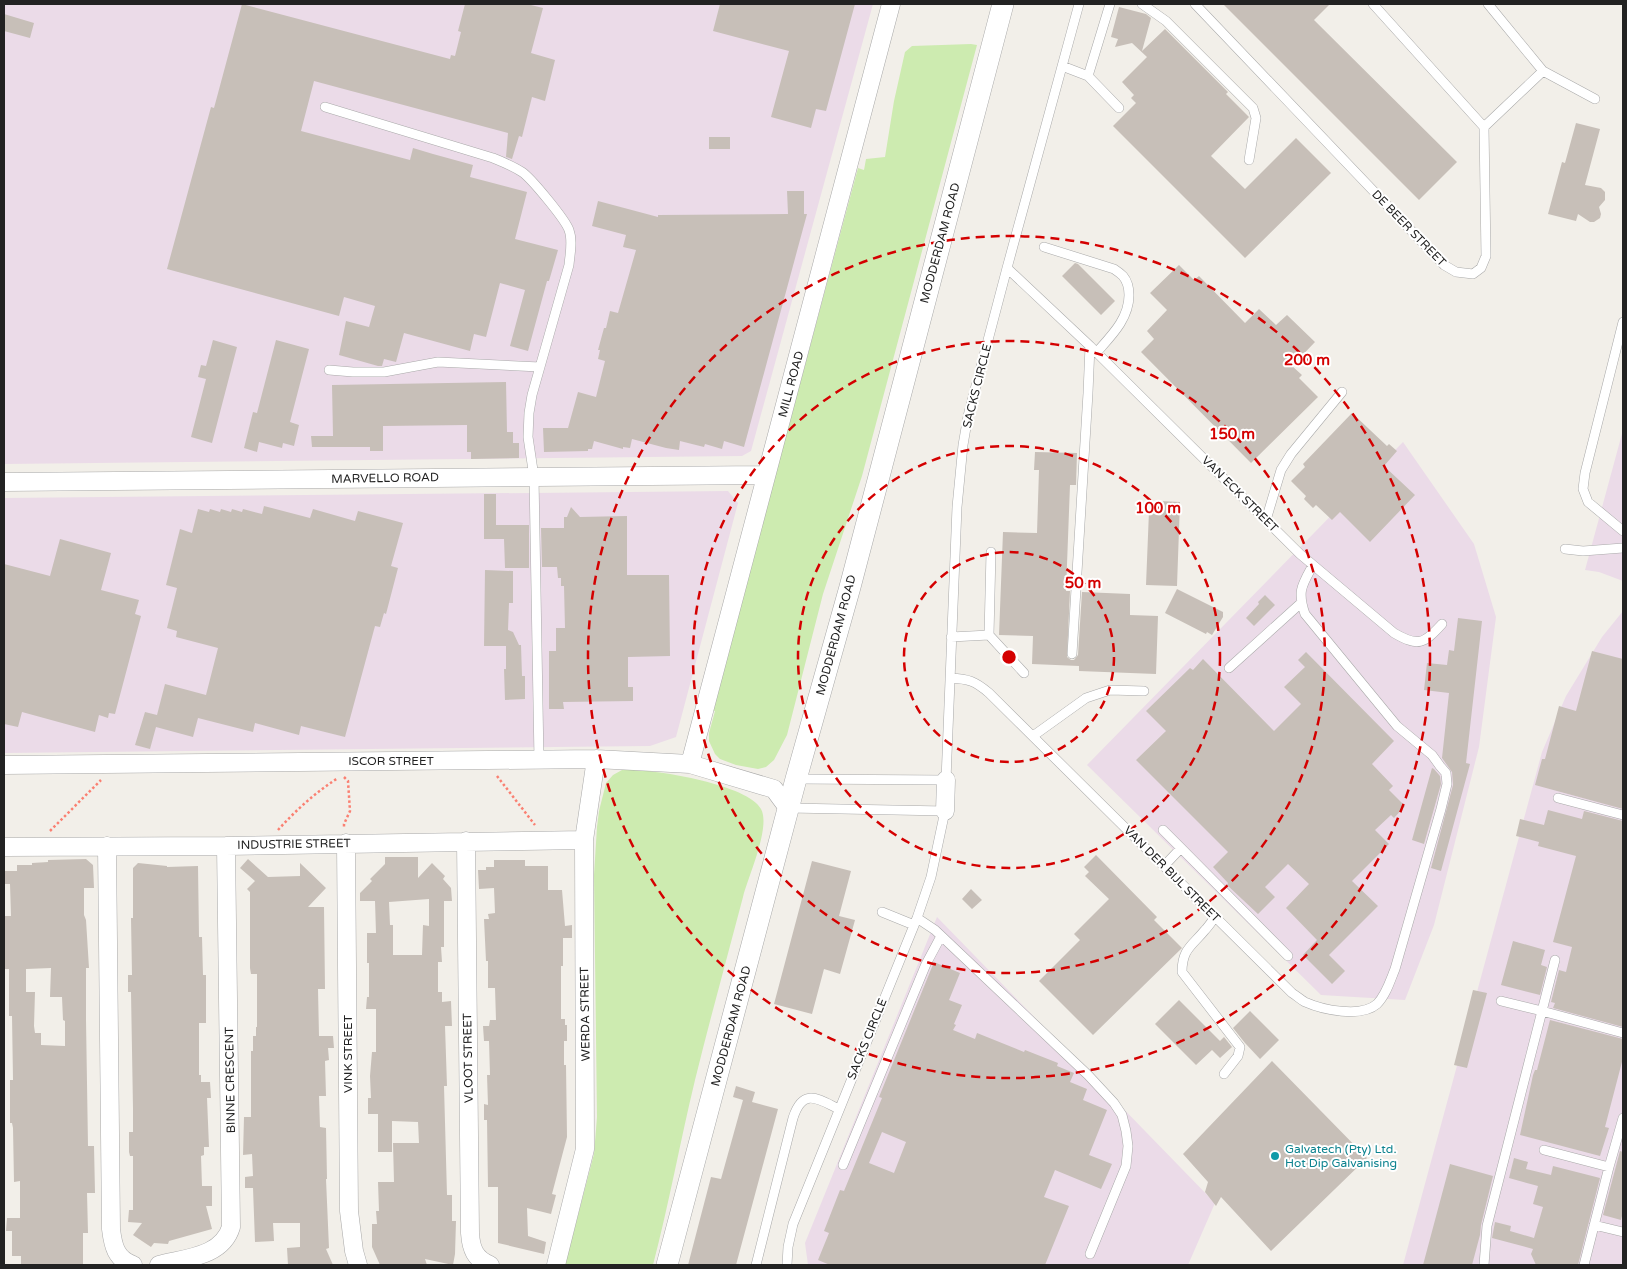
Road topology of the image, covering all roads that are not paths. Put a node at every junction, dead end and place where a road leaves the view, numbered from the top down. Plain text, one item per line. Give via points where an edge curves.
1 (892, 4) edge
2 (1003, 4) edge
3 (1079, 4) edge
4 (1110, 4) edge
5 (1142, 4) edge
6 (1195, 4) edge
7 (1372, 4) edge
8 (1488, 4) edge
9 (1062, 66) junction
10 (1543, 71) junction
11 (1088, 76) junction
12 (1595, 99) dead end
13 (326, 107) dead end
14 (1119, 108) dead end
15 (1484, 127) junction
16 (1249, 160) dead end
17 (1044, 247) dead end
18 (1006, 268) junction
19 (1623, 322) edge
20 (1093, 349) junction
21 (540, 368) junction
22 (329, 370) dead end
23 (1342, 392) dead end
24 (766, 475) junction
25 (534, 477) junction
26 (4, 482) edge
27 (1266, 520) junction
28 (1623, 530) edge
29 (1623, 548) edge
30 (1565, 549) dead end
31 (990, 552) dead end
32 (1313, 565) junction
33 (1301, 603) junction
34 (1442, 624) dead end
35 (989, 636) junction
36 (951, 637) junction
37 (1072, 654) dead end
38 (1229, 668) dead end
39 (1024, 673) dead end
40 (950, 678) junction
41 (1144, 691) dead end
42 (1033, 736) junction
43 (596, 759) junction
44 (539, 760) junction
45 (690, 764) junction
46 (4, 765) edge
47 (796, 778) junction
48 (946, 780) junction
49 (774, 789) junction
50 (1558, 798) dead end
51 (788, 808) junction
52 (945, 812) junction
53 (1623, 815) edge
54 (1163, 830) dead end
55 (584, 840) junction
56 (466, 841) junction
57 (346, 843) junction
58 (107, 846) junction
59 (226, 846) junction
60 (4, 847) edge
61 (1181, 848) junction
62 (1164, 866) junction
63 (882, 912) dead end
64 (1215, 917) junction
65 (915, 921) junction
66 (941, 936) junction
67 (1288, 956) dead end
68 (1555, 960) dead end
69 (1501, 1001) dead end
70 (1542, 1011) junction
71 (1623, 1033) edge
72 (1224, 1074) dead end
73 (839, 1109) junction
74 (1623, 1118) edge
75 (1544, 1150) dead end
76 (843, 1164) dead end
77 (1609, 1167) junction
78 (1594, 1225) junction
79 (1623, 1232) edge
80 (1090, 1254) dead end
81 (133, 1265) edge
82 (159, 1265) edge
83 (358, 1265) edge
84 (490, 1265) edge
85 (556, 1265) edge
86 (667, 1265) edge
87 (756, 1265) edge
88 (787, 1265) edge
89 (1484, 1265) edge
90 (1584, 1265) edge

1 - 24 street, MILL ROAD
2 - 47 street, MODDERDAM ROAD via 850,587
3 - 9 lane, SACKS CIRCLE
4 - 11 lane
5 - 16 lane via 1166,21 1253,108 1256,118
6 - 15 lane, DE BEER STREET via 1444,265 1456,272 1473,274 1481,268 1486,256
7 - 15 lane
8 - 10 lane
9 - 11 lane
9 - 18 lane, SACKS CIRCLE
10 - 12 lane
10 - 15 lane
11 - 14 lane
13 - 21 lane via 493,158 523,172 534,183 568,228 572,246
17 - 20 lane via 1114,269 1129,287 1124,318 1114,333
18 - 20 lane, VAN ECK STREET
18 - 36 lane, SACKS CIRCLE via 963,445 956,507
19 - 28 lane via 1584,473 1583,489 1588,502
20 - 27 lane, VAN ECK STREET
20 - 37 lane
21 - 22 lane via 438,362 384,372
21 - 25 lane via 532,395 528,437
23 - 27 lane via 1281,470
24 - 25 street, MARVELLO ROAD
24 - 45 street, MILL ROAD
25 - 26 street, MARVELLO ROAD
25 - 44 lane
27 - 32 lane, VAN ECK STREET
29 - 30 lane
31 - 35 lane
32 - 33 lane via 1302,584
32 - 34 lane, VAN ECK STREET via 1406,640 1425,641
33 - 38 lane
33 - 64 lane, VAN DER BIJL STREET via 1305,614 1397,726 1432,756 1446,774 1441,809 1395,969 1386,991 1369,1010 1329,1009 1305,1002 1292,994
35 - 36 lane
35 - 39 lane
36 - 40 lane, SACKS CIRCLE
40 - 42 lane, VAN DER BIJL STREET via 977,683
40 - 48 lane, SACKS CIRCLE
41 - 42 lane via 1110,690 1086,698
42 - 62 lane, VAN DER BIJL STREET
43 - 44 street, ISCOR STREET
43 - 45 street, ISCOR STREET
43 - 55 street, WERDA STREET
44 - 46 street, ISCOR STREET
45 - 49 street, ISCOR STREET
47 - 48 lane
47 - 49 street
47 - 51 street, MODDERDAM ROAD
48 - 52 street, SACKS CIRCLE
49 - 51 street
50 - 53 lane
51 - 52 lane
51 - 86 street, MODDERDAM ROAD
52 - 65 lane, SACKS CIRCLE via 931,877
54 - 61 lane
55 - 56 street, INDUSTRIE STREET
55 - 85 street, WERDA STREET via 586,1142
56 - 57 street, INDUSTRIE STREET
56 - 84 street, VLOOT STREET via 470,1233 471,1247 476,1256
57 - 59 street, INDUSTRIE STREET
57 - 83 street, VINK STREET via 349,1211
58 - 59 street, INDUSTRIE STREET
58 - 60 street, INDUSTRIE STREET
58 - 81 street via 111,1229 117,1255
59 - 82 street, BINNE CRESCENT via 231,1227 224,1242 209,1252
61 - 62 lane
61 - 67 lane
62 - 64 lane, VAN DER BIJL STREET
63 - 65 lane
64 - 72 lane via 1186,950 1182,972 1240,1047 1238,1056
65 - 66 lane
65 - 73 lane, SACKS CIRCLE
66 - 76 lane via 926,964
66 - 80 lane via 1088,1075 1122,1115 1128,1146 1126,1166
68 - 70 lane
69 - 70 lane
70 - 71 lane
70 - 89 lane via 1487,1226
73 - 87 lane via 810,1097 800,1104 793,1118
73 - 88 lane, SACKS CIRCLE via 793,1224
74 - 77 lane
75 - 77 lane
77 - 78 lane
78 - 79 lane
78 - 90 lane

